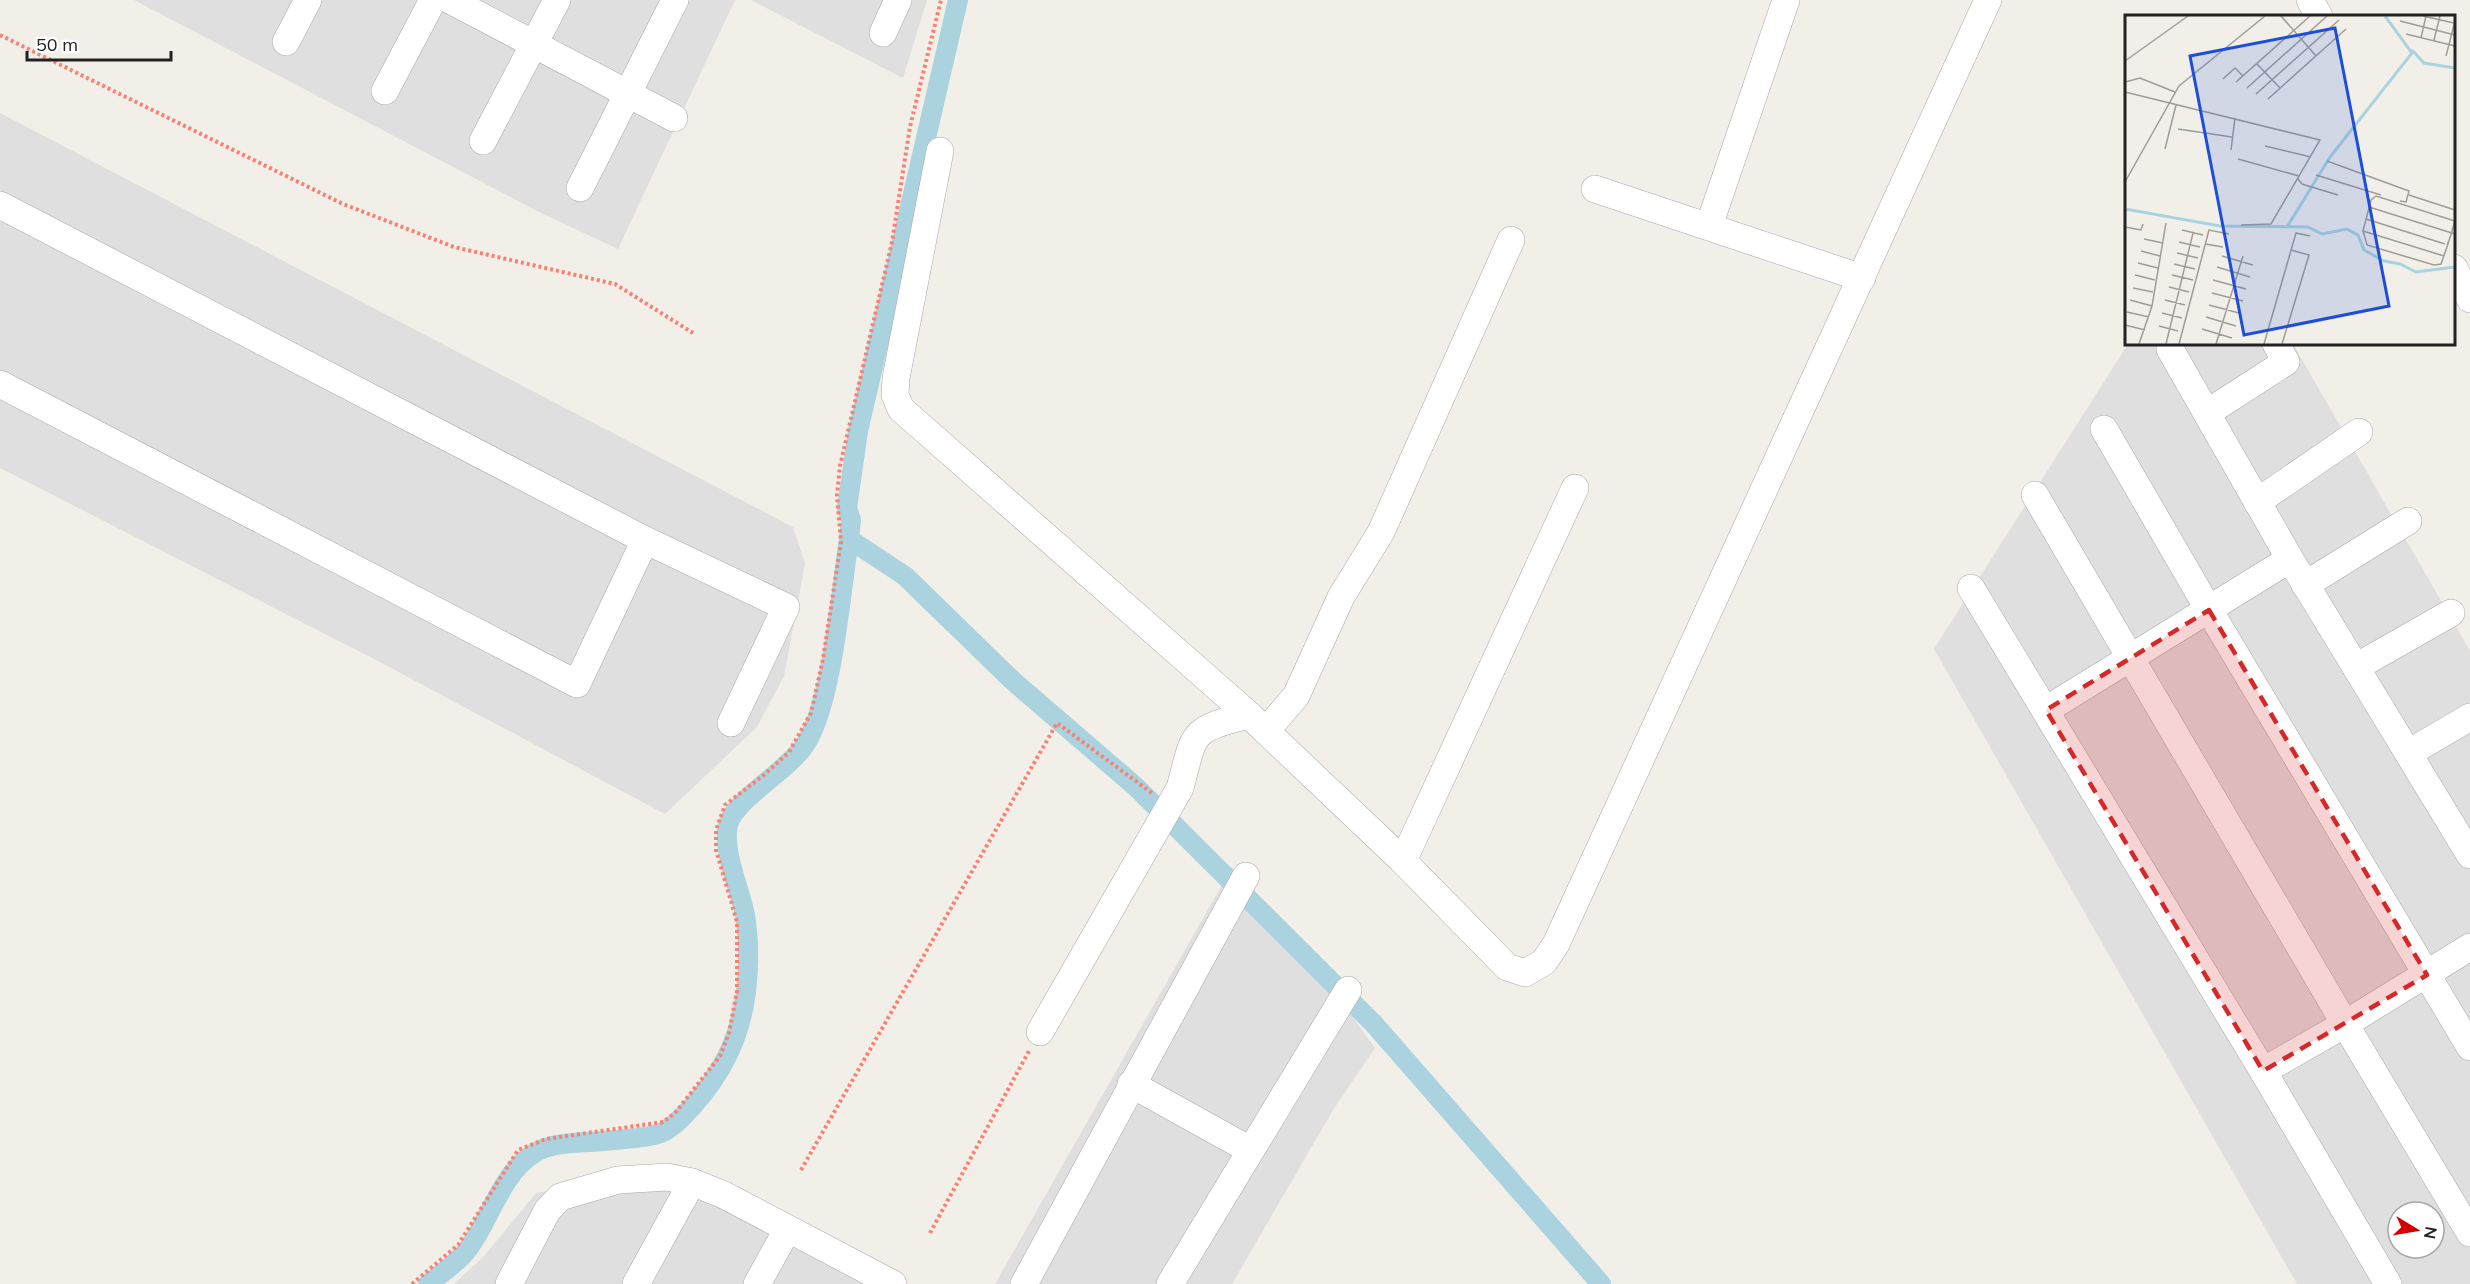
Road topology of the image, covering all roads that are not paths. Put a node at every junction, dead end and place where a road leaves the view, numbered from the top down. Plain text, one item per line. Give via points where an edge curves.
1 (308, 0) edge
2 (433, 0) edge
3 (450, 0) edge
4 (557, 0) edge
5 (675, 0) edge
6 (898, 0) edge
7 (1786, 0) edge
8 (1988, 0) edge
9 (2310, 0) edge
10 (2318, 15) edge
11 (883, 33) dead end
12 (286, 42) dead end
13 (533, 44) junction
14 (385, 91) dead end
15 (628, 94) junction
16 (674, 118) dead end
17 (483, 141) dead end
18 (940, 151) dead end
19 (580, 188) dead end
20 (1595, 189) dead end
21 (0, 206) edge
22 (1709, 226) junction
23 (1511, 240) dead end
24 (2455, 270) edge
25 (1862, 278) junction
26 (2470, 299) edge
27 (2277, 345) edge
28 (2170, 349) dead end
29 (0, 384) edge
30 (2207, 413) junction
31 (2104, 429) dead end
32 (2360, 432) dead end
33 (1575, 488) dead end
34 (2035, 495) dead end
35 (2257, 502) junction
36 (2408, 521) dead end
37 (645, 540) junction
38 (2290, 560) junction
39 (2305, 585) junction
40 (1971, 588) dead end
41 (2209, 610) junction
42 (2451, 613) dead end
43 (2132, 658) junction
44 (2356, 667) junction
45 (2046, 710) junction
46 (2470, 717) edge
47 (731, 723) dead end
48 (1257, 723) junction
49 (2409, 753) junction
50 (2466, 839) edge
51 (1403, 861) junction
52 (1246, 876) dead end
53 (2470, 947) edge
54 (2427, 975) junction
55 (1348, 990) dead end
56 (2345, 1024) junction
57 (1040, 1032) road end
58 (2470, 1047) edge
59 (2263, 1071) junction
60 (1131, 1084) junction
61 (1250, 1150) junction
62 (692, 1182) junction
63 (787, 1230) junction
64 (2470, 1233) edge
65 (883, 1282) edge
66 (509, 1284) edge
67 (636, 1284) edge
68 (757, 1284) edge
69 (1024, 1284) edge
70 (1170, 1284) edge
71 (2388, 1284) edge

1 - 12 street
2 - 14 street
3 - 13 street
4 - 13 street
5 - 15 street
6 - 11 street
7 - 22 street
8 - 25 street
9 - 10 street
13 - 15 street
13 - 17 street
15 - 16 street
15 - 19 street
18 - 48 street via 896,378 895,395 901,409
20 - 22 street
21 - 37 street
22 - 25 street
23 - 48 street via 1381,532 1345,589 1296,696
24 - 26 street
25 - 51 street via 1556,944 1544,962 1525,973 1507,967
27 - 30 street via 2286,362
28 - 30 street
29 - 37 street via 577,684
30 - 35 street
31 - 41 street
32 - 35 street
33 - 51 street
34 - 43 street
35 - 38 street
36 - 39 street
37 - 47 street via 786,607
38 - 39 street
38 - 41 street
39 - 44 street
40 - 45 street
41 - 43 street
41 - 54 street
42 - 44 street
43 - 45 street
43 - 56 street
44 - 49 street
45 - 59 street
46 - 49 street
48 - 51 street
48 - 57 street via 1204,729 1189,749 1180,788
49 - 50 street
52 - 60 street
53 - 54 street
54 - 56 street
54 - 58 street
55 - 61 street
56 - 59 street
56 - 64 street
59 - 71 street
60 - 61 street
60 - 69 street
61 - 70 street
62 - 63 street
62 - 66 street via 667,1177 618,1180 560,1197 547,1211
62 - 67 street
63 - 65 street
63 - 68 street

